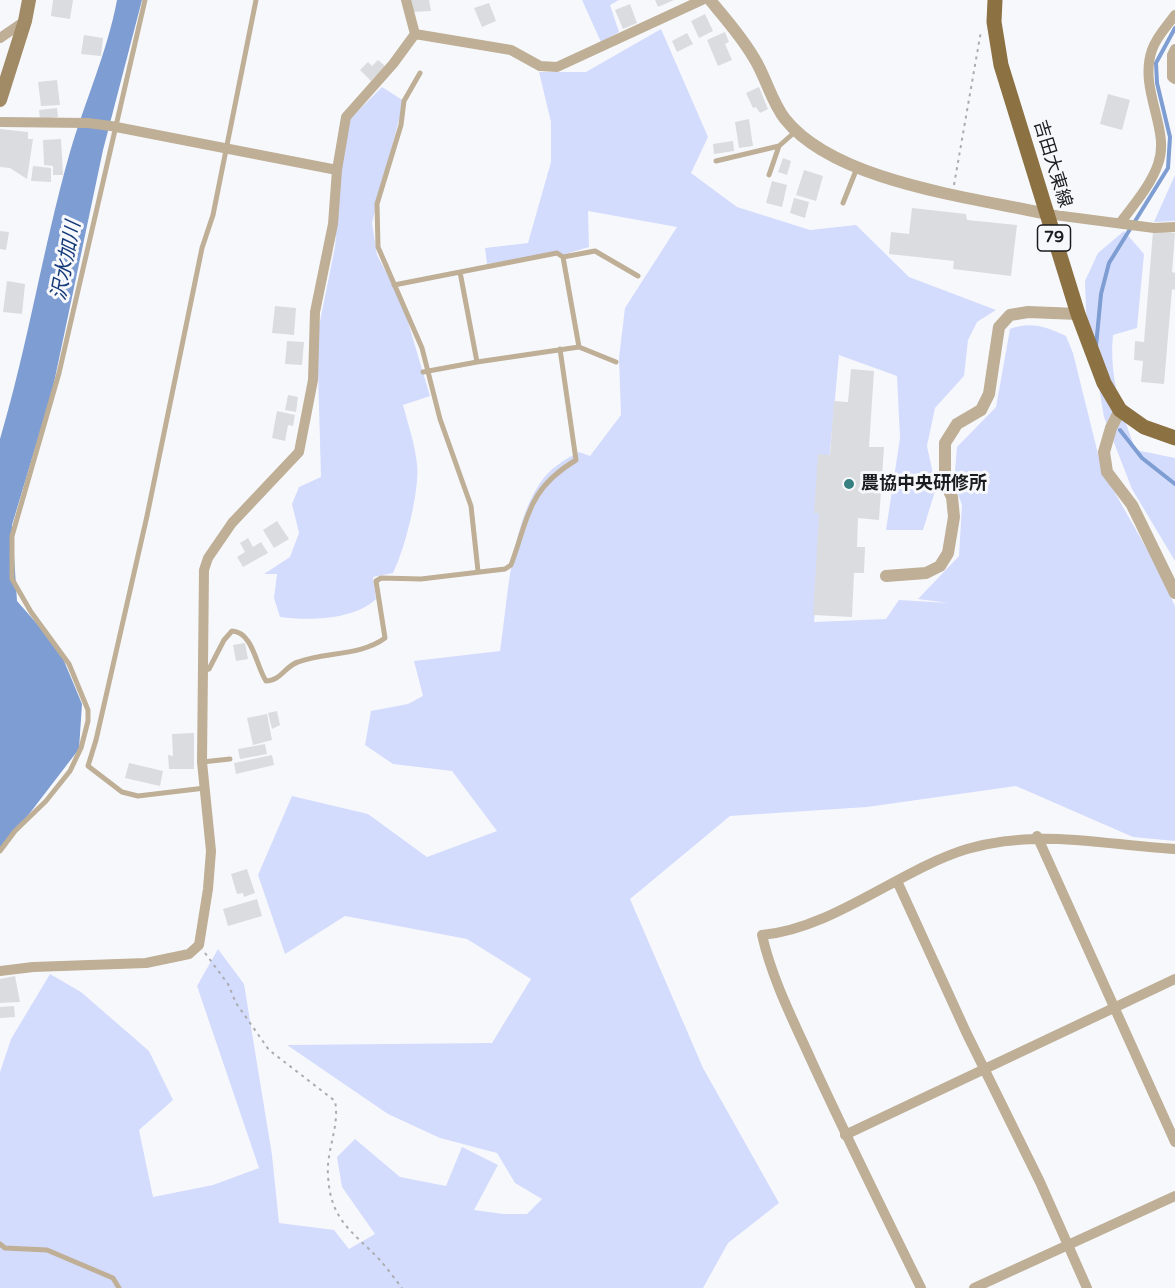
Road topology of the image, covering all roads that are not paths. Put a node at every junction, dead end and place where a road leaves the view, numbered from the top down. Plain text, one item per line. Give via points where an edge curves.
1 (29, 0) edge
2 (145, 0) edge
3 (256, 0) edge
4 (406, 0) edge
5 (702, 0) edge
6 (710, 0) edge
7 (995, 0) edge
8 (1175, 15) edge
9 (25, 21) junction
10 (415, 34) junction
11 (0, 38) edge
12 (1175, 50) edge
13 (420, 73) dead end
14 (1175, 79) edge
15 (0, 100) edge
16 (0, 122) edge
17 (114, 127) junction
18 (796, 131) junction
19 (779, 146) junction
20 (226, 147) junction
21 (716, 161) dead end
22 (858, 167) junction
23 (337, 170) junction
24 (769, 176) dead end
25 (843, 203) dead end
26 (1047, 214) junction
27 (1122, 223) junction
28 (1175, 227) edge
29 (563, 257) junction
30 (460, 272) junction
31 (638, 276) dead end
32 (394, 285) junction
33 (1078, 314) junction
34 (579, 346) junction
35 (560, 349) junction
36 (477, 362) junction
37 (616, 362) dead end
38 (426, 371) junction
39 (1120, 410) junction
40 (1175, 438) edge
41 (478, 571) junction
42 (886, 576) dead end
43 (1175, 593) edge
44 (204, 671) junction
45 (230, 759) dead end
46 (202, 762) junction
47 (205, 788) junction
48 (1036, 836) junction
49 (1175, 849) edge
50 (0, 851) edge
51 (897, 881) junction
52 (0, 971) edge
53 (1175, 979) edge
54 (1116, 1007) junction
55 (984, 1069) junction
56 (845, 1135) junction
57 (1175, 1142) edge
58 (1175, 1196) edge
59 (0, 1244) edge
60 (1067, 1245) junction
61 (119, 1288) edge
62 (921, 1288) edge
63 (974, 1288) edge
64 (1087, 1288) edge

1 - 9 main road
2 - 17 lane
3 - 20 lane
4 - 10 street
5 - 10 street via 557,67 540,66 511,50
6 - 18 street via 754,57 783,117
7 - 26 main road, 吉田大東線 / 79 via 994,22 1001,65
8 - 27 street via 1152,50 1148,72 1161,145 1158,165
9 - 11 street
9 - 15 main road
10 - 23 street via 346,117
12 - 14 street
13 - 32 lane via 404,101 401,125 377,204 378,247
16 - 17 street
17 - 20 street
17 - 50 lane via 56,383 12,536 12,579 69,664 88,710 88,721 70,771
18 - 19 lane
18 - 22 street
19 - 21 lane
19 - 24 lane
20 - 23 street
20 - 47 lane via 147,516 87,766 122,792 138,796
22 - 25 lane
22 - 26 street via 888,179
23 - 44 street via 333,224 315,312 314,380 302,444 291,464 232,523 208,558 203,586
26 - 27 street
26 - 33 main road, 吉田大東線 / 79
27 - 28 street
29 - 30 lane via 557,253
29 - 31 lane via 595,251
29 - 34 lane
30 - 32 lane
30 - 36 lane
32 - 38 lane via 422,348
33 - 39 main road, 吉田大東線 / 79 via 1104,383
33 - 42 street via 1028,312 1010,315 999,327 989,394 981,410 957,424 945,443 945,483 952,497 954,517 948,553 940,566 926,573
34 - 35 lane
34 - 37 lane
35 - 36 lane
35 - 41 lane via 576,460 544,484 532,501 511,565
36 - 38 lane
38 - 41 lane via 471,506
39 - 40 main road, 吉田大東線 / 79 via 1144,426
39 - 43 street via 1104,453 1107,472 1132,505
41 - 44 lane via 422,579 381,578 376,581 385,638 360,648 295,662 273,681 266,681 246,637 237,631 224,640 209,669
44 - 46 street
45 - 46 lane
46 - 47 street
47 - 52 street via 211,851 208,889 199,945 189,954 146,963
48 - 49 street
48 - 51 street via 965,850
48 - 54 street
51 - 55 street
51 - 56 street via 779,933 762,935 768,963
53 - 54 street
54 - 55 street
54 - 57 street
55 - 56 street
55 - 60 street
56 - 62 street
58 - 60 street
59 - 61 lane via 5,1248 47,1251 113,1278
60 - 63 street
60 - 64 street

